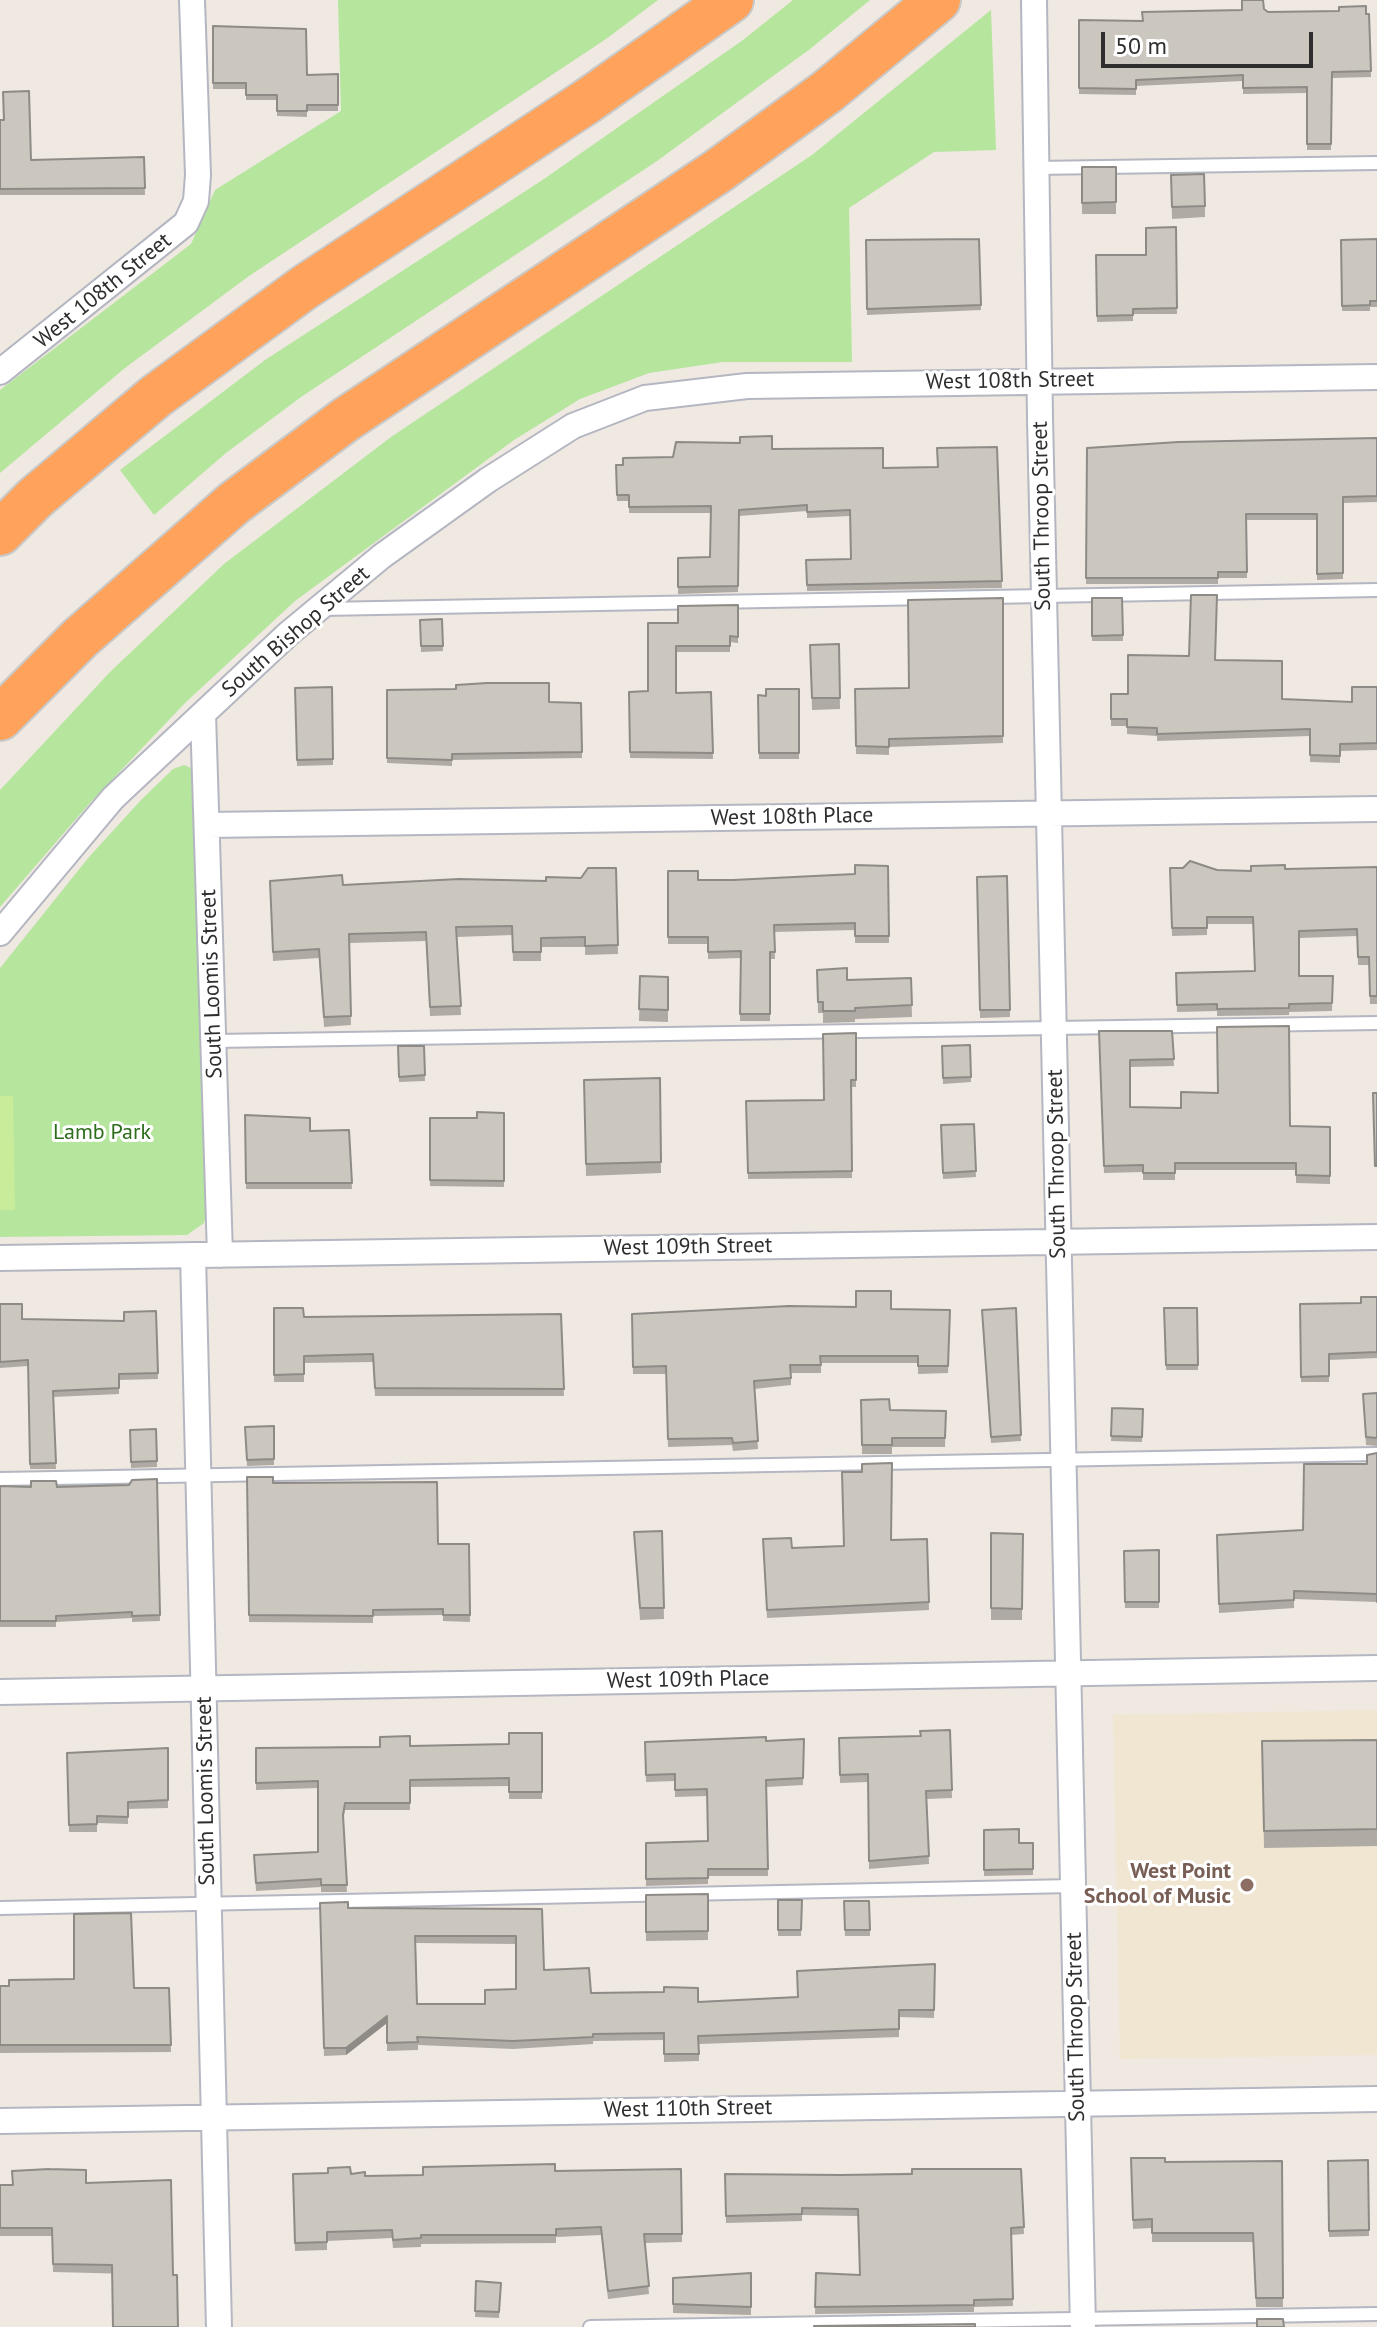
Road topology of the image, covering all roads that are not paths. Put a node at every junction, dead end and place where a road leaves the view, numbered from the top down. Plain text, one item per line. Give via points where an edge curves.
1 (192, 0) edge
2 (731, 0) edge
3 (938, 0) edge
4 (1034, 0) edge
5 (1377, 163) edge
6 (1035, 168) junction
7 (0, 372) edge
8 (1377, 377) edge
9 (1039, 380) junction
10 (645, 398) joint
11 (0, 533) edge
12 (1377, 590) edge
13 (1043, 596) junction
14 (319, 609) junction
15 (203, 714) junction
16 (0, 718) edge
17 (1377, 809) edge
18 (1049, 813) junction
19 (207, 825) junction
20 (0, 933) edge
21 (1377, 1023) edge
22 (1053, 1028) junction
23 (214, 1041) junction
24 (1377, 1237) edge
25 (1058, 1241) junction
26 (193, 1255) junction
27 (220, 1255) junction
28 (0, 1258) edge
29 (1377, 1454) edge
30 (1063, 1460) junction
31 (199, 1475) junction
32 (0, 1479) edge
33 (1377, 1668) edge
34 (1068, 1674) junction
35 (203, 1689) junction
36 (0, 1692) edge
37 (1073, 1886) junction
38 (208, 1904) junction
39 (0, 1908) edge
40 (1377, 2099) edge
41 (1078, 2103) junction
42 (213, 2117) junction
43 (0, 2121) edge
44 (1377, 2314) edge
45 (1083, 2323) edge
46 (219, 2327) edge
47 (590, 2327) edge

1 - 7 street, West 108th Street via 196,201 186,223
2 - 11 highway via 268,314 156,396
3 - 16 highway via 828,91 718,171 345,420 234,503 80,638
4 - 6 street, South Throop Street
5 - 6 lane
6 - 9 street, South Throop Street
8 - 9 street, West 108th Street
9 - 10 street, West 108th Street via 747,386
9 - 13 street, South Throop Street
10 - 14 street, South Bishop Street via 573,426 488,480
12 - 13 lane
13 - 14 lane
13 - 18 street, South Throop Street
14 - 15 street, South Bishop Street
15 - 19 street, South Loomis Street
15 - 20 street, South Bishop Street via 113,798
17 - 18 street, West 108th Place
18 - 19 street, West 108th Place
18 - 22 street, South Throop Street
19 - 23 street, South Loomis Street
21 - 22 lane
22 - 23 lane
22 - 25 street, South Throop Street
23 - 27 street, South Loomis Street
24 - 25 street, West 109th Street
25 - 27 street, West 109th Street
25 - 30 street, South Throop Street
26 - 27 street, West 109th Street
26 - 28 street, West 109th Street
26 - 31 street, South Loomis Street
29 - 30 lane
30 - 31 lane
30 - 34 street, South Throop Street
31 - 32 lane
31 - 35 street, South Loomis Street
33 - 34 street, West 109th Place
34 - 35 street, West 109th Place
34 - 37 street, South Throop Street
35 - 36 street, West 109th Place
35 - 38 street, South Loomis Street
37 - 38 lane
37 - 41 street, South Throop Street
38 - 39 lane
38 - 42 street, South Loomis Street
40 - 41 street, West 110th Street
41 - 42 street, West 110th Street
41 - 45 street, South Throop Street
42 - 43 street, West 110th Street
42 - 46 street, South Loomis Street
44 - 45 lane
45 - 47 lane

